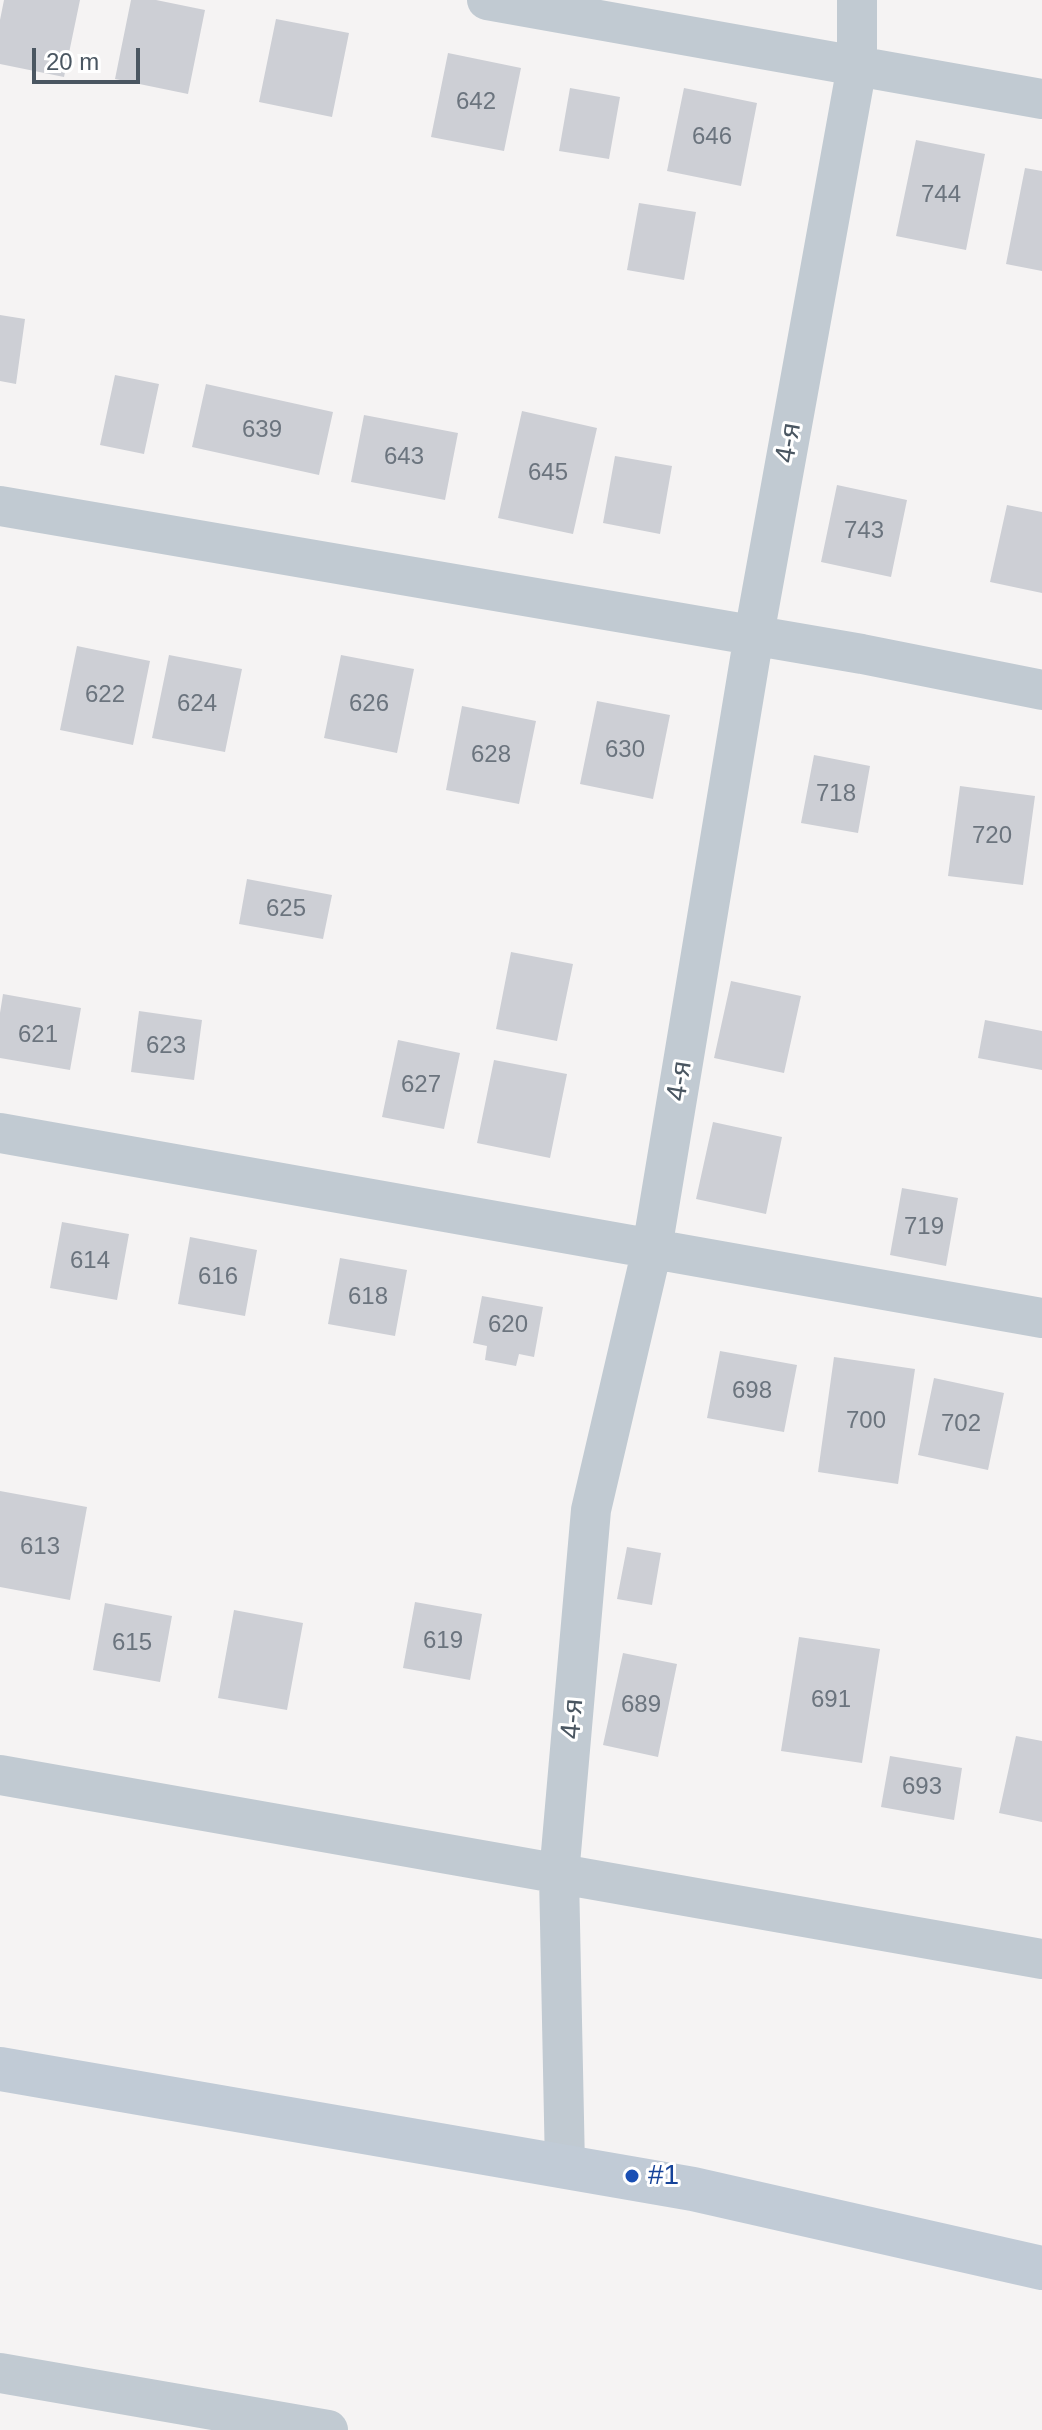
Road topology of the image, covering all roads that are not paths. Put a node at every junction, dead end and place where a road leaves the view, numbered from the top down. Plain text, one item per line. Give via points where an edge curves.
1 (487, 0) edge
2 (857, 0) edge
3 (857, 66) junction
4 (1042, 99) edge
5 (0, 506) edge
6 (754, 635) junction
7 (1042, 690) edge
8 (0, 1133) edge
9 (652, 1249) junction
10 (1042, 1318) edge
11 (0, 1775) edge
12 (559, 1875) junction
13 (1042, 1959) edge
14 (0, 2069) edge
15 (565, 2167) junction
16 (1042, 2268) edge
17 (0, 2373) edge
18 (328, 2430) edge

1 - 3 street
2 - 3 street, 4-я
3 - 4 street
3 - 6 street, 4-я
5 - 6 street
6 - 7 street
6 - 9 street, 4-я
8 - 9 street
9 - 10 street
9 - 12 street, 4-я via 591,1510
11 - 12 street
12 - 13 street
12 - 15 street, 4-я
14 - 15 main road
15 - 16 main road via 693,2189
17 - 18 street

